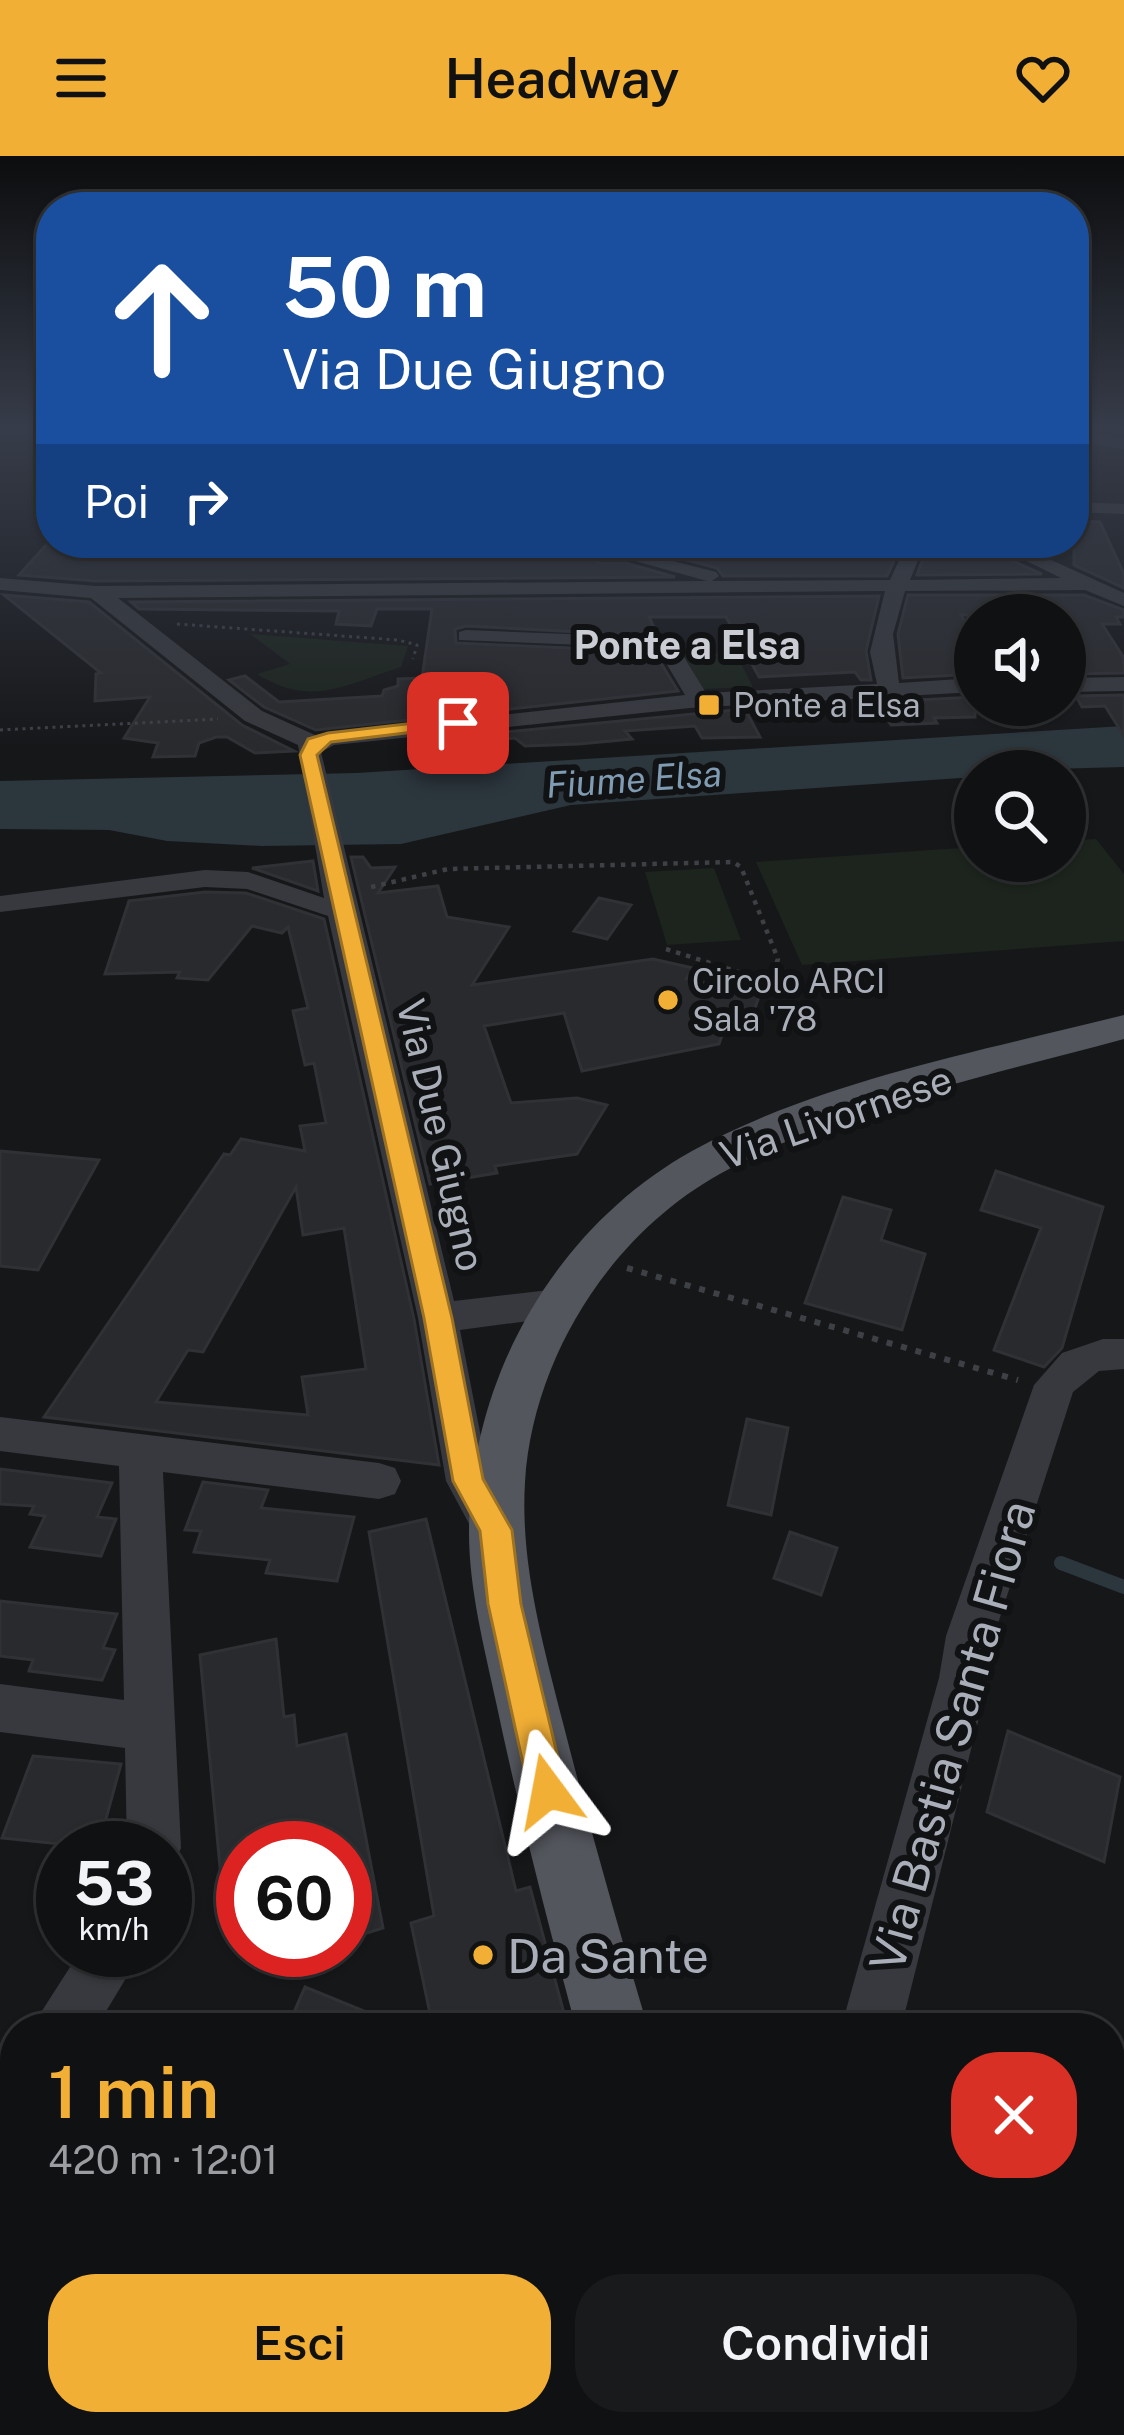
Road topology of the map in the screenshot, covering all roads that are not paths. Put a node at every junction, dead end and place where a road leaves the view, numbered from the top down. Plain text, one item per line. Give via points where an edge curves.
1 (637, 558) edge
2 (910, 558) edge
3 (1030, 558) edge
4 (86, 562) dead end
5 (0, 584) edge
6 (1084, 584) junction
7 (898, 587) junction
8 (760, 590) junction
9 (96, 592) junction
10 (1124, 600) edge
11 (466, 636) dead end
12 (1124, 684) edge
13 (1086, 685) edge
14 (954, 686) edge
15 (890, 688) junction
16 (699, 700) junction
17 (311, 749) junction
18 (336, 887) junction
19 (0, 904) edge
20 (1124, 1027) edge
21 (558, 1303) junction
22 (438, 1318) junction
23 (1124, 1354) edge
24 (0, 1434) edge
25 (140, 1453) junction
26 (379, 1481) dead end
27 (496, 1530) junction
28 (0, 1708) edge
29 (150, 1727) junction
30 (153, 1821) edge
31 (97, 1977) edge
32 (72, 2013) edge
33 (608, 2013) edge
34 (875, 2013) edge

1 - 8 street
2 - 7 street
3 - 6 street
4 - 9 street
5 - 9 street
6 - 7 street
6 - 10 street
7 - 8 street
7 - 15 street via 878,666
8 - 9 street
9 - 17 street via 254,718
11 - 16 street via 650,644 670,652
12 - 13 street
14 - 15 street
15 - 16 street
16 - 17 street via 490,718
17 - 18 street, Via Due Giugno
18 - 19 street via 306,905 236,879
18 - 22 street, Via Due Giugno
20 - 21 main road, Via Livornese via 750,1141 668,1186
21 - 22 street
21 - 27 main road, Via Livornese via 513,1415
22 - 27 street, Via Due Giugno via 468,1481
23 - 34 street, Via Bastia Santa Fiora via 1072,1364 1055,1385 970,1636
24 - 25 street
25 - 26 street
25 - 29 street
27 - 33 main road, Via Livornese via 504,1604
28 - 29 street
29 - 30 street
31 - 32 street

